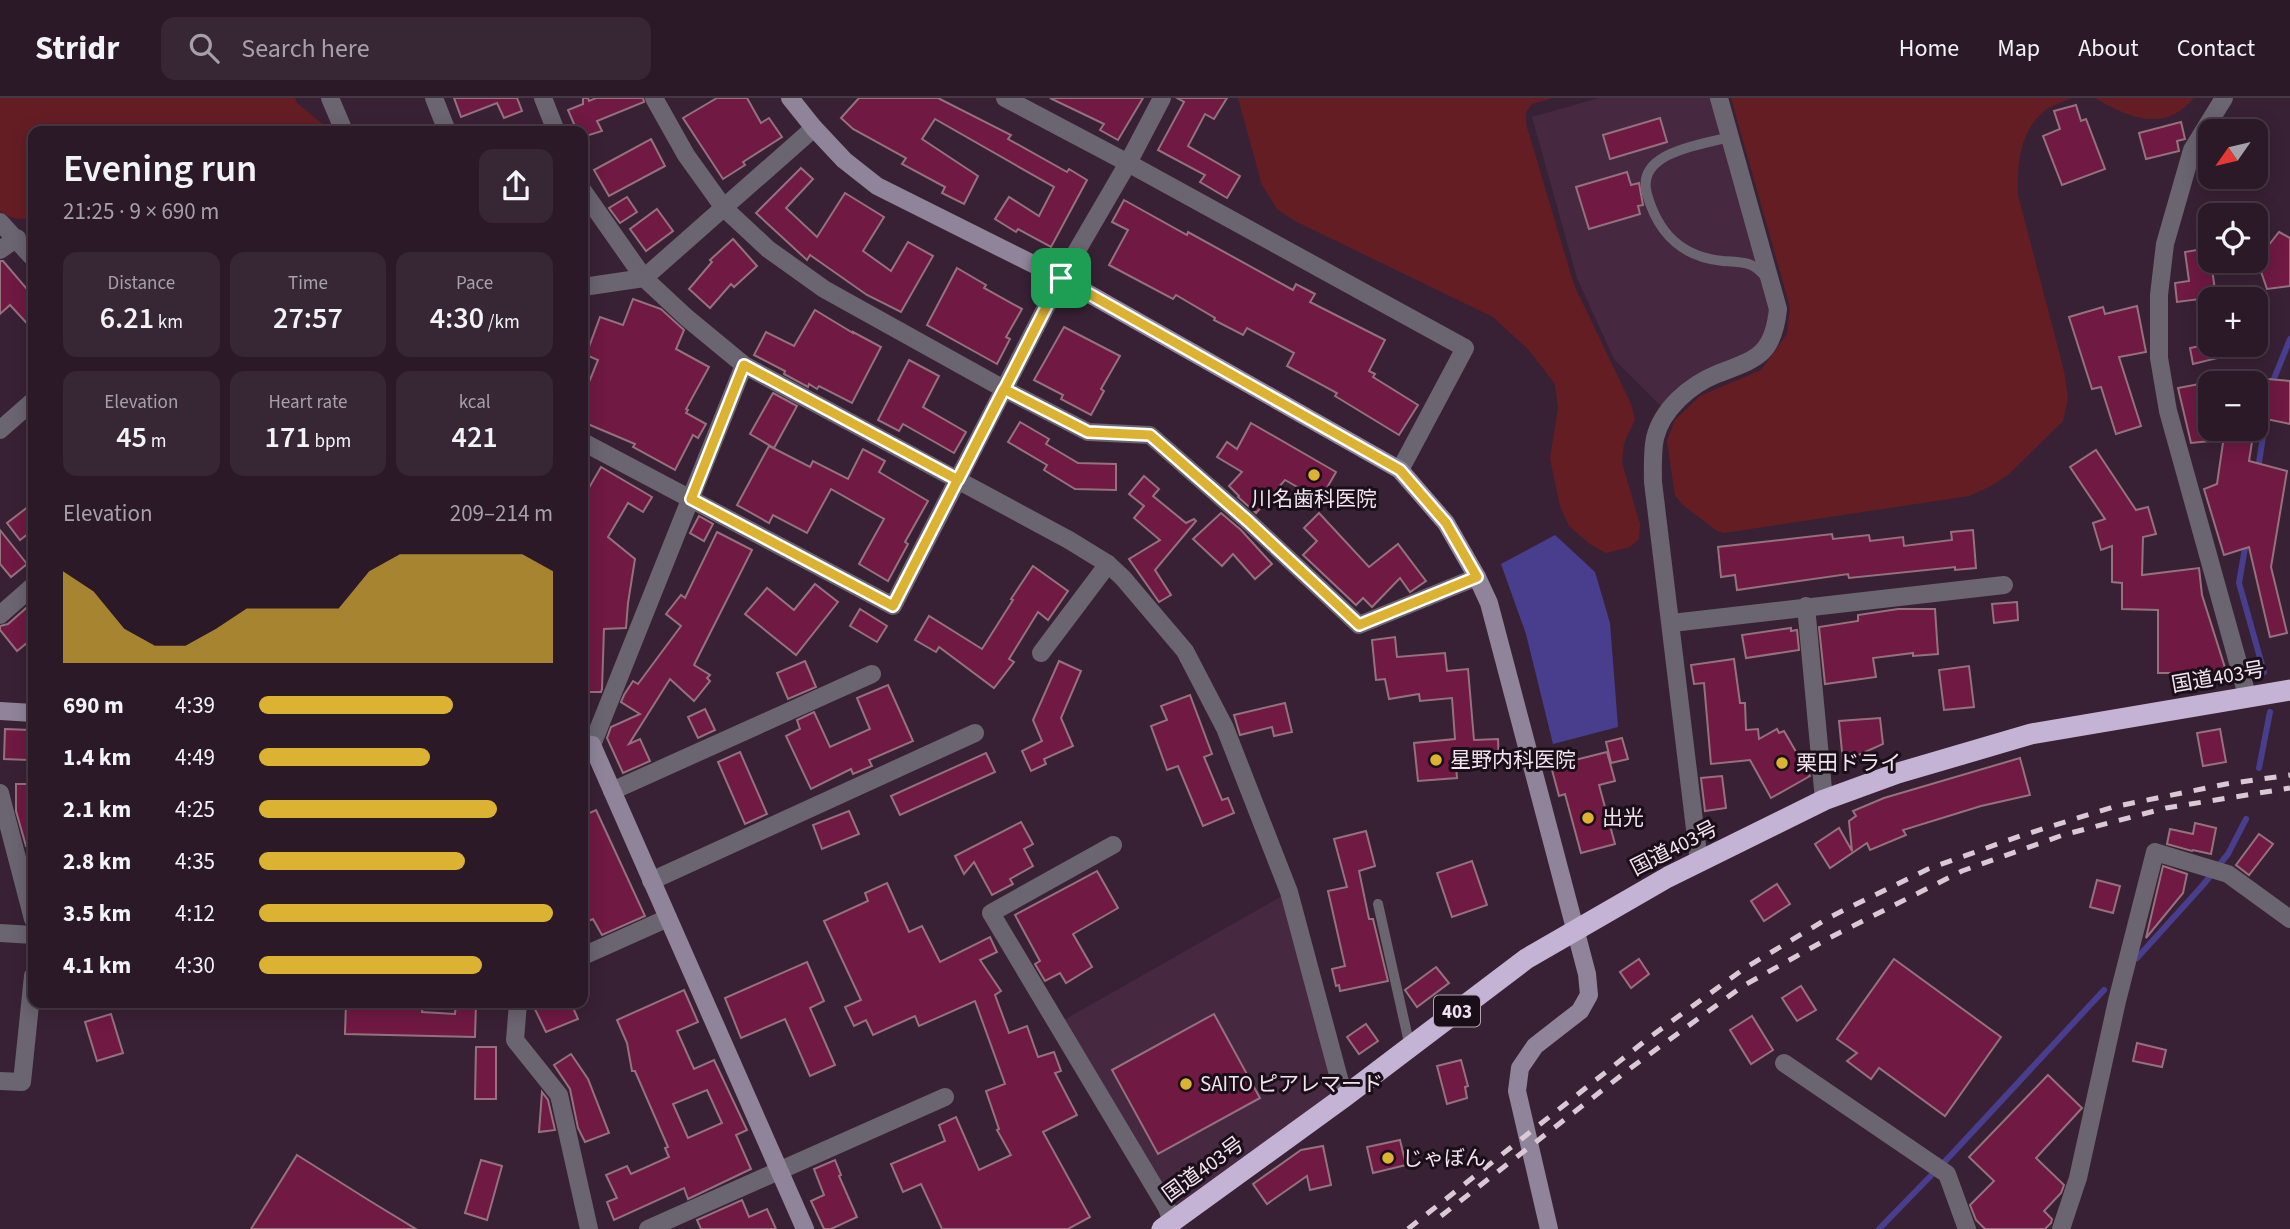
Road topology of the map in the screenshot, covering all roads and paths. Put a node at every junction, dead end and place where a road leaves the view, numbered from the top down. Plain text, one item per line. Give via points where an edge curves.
1 (330, 98) edge
2 (434, 98) edge
3 (543, 98) edge
4 (653, 98) edge
5 (790, 98) edge
6 (1005, 98) edge
7 (1162, 98) edge
8 (1719, 98) edge
9 (2224, 98) edge
10 (342, 126) edge
11 (445, 126) edge
12 (554, 126) edge
13 (814, 128) junction
14 (1730, 137) junction
15 (1128, 163) junction
16 (588, 198) edge
17 (724, 208) junction
18 (0, 222) edge
19 (17, 238) junction
20 (0, 250) edge
21 (28, 252) edge
22 (644, 278) junction
23 (1061, 278) junction
24 (588, 286) edge
25 (1772, 286) junction
26 (744, 365) junction
27 (1004, 389) junction
28 (28, 405) edge
29 (0, 430) edge
30 (588, 445) edge
31 (1400, 470) junction
32 (958, 480) junction
33 (691, 499) junction
34 (1108, 564) junction
35 (1477, 577) junction
36 (2004, 585) dead end
37 (28, 590) edge
38 (1806, 606) junction
39 (0, 615) edge
40 (1672, 622) junction
41 (1041, 653) dead end
42 (872, 674) dead end
43 (2290, 690) edge
44 (2247, 695) junction
45 (0, 711) edge
46 (28, 713) edge
47 (975, 733) dead end
48 (588, 742) edge
49 (588, 746) edge
50 (612, 791) junction
51 (0, 793) edge
52 (1824, 800) junction
53 (1113, 845) dead end
54 (1699, 862) junction
55 (651, 881) junction
56 (28, 900) edge
57 (1378, 904) dead end
58 (668, 918) junction
59 (2290, 919) edge
60 (1574, 930) junction
61 (0, 933) edge
62 (28, 935) edge
63 (588, 954) edge
64 (30, 1008) edge
65 (518, 1008) edge
66 (1410, 1047) junction
67 (1784, 1063) dead end
68 (0, 1082) edge
69 (945, 1097) dead end
70 (1344, 1097) junction
71 (780, 1171) junction
72 (1167, 1225) edge
73 (589, 1229) edge
74 (648, 1229) edge
75 (805, 1229) edge
76 (1549, 1229) edge
77 (1967, 1229) edge
78 (2062, 1229) edge

1 - 10 street
2 - 11 street
3 - 12 street
4 - 17 street
5 - 13 street
6 - 15 street
7 - 15 street
8 - 14 street
9 - 44 street via 2192,150 2165,244 2159,358 2168,411
13 - 17 street
13 - 23 street via 877,186
14 - 25 street
14 - 25 lane via 1659,159 1644,185 1653,216 1666,235 1702,256 1753,265
15 - 23 street
15 - 31 street via 1465,348
16 - 22 street
17 - 22 street
17 - 27 street via 768,249 824,289
18 - 19 street
19 - 20 street
19 - 21 street
22 - 24 street
22 - 26 street
23 - 27 street
23 - 31 street
25 - 40 street via 1778,309 1768,345 1740,368 1696,385 1664,415 1655,439 1653,482
26 - 32 street
26 - 33 street
27 - 32 street
27 - 35 street via 1088,432 1150,435 1359,625
28 - 29 street
30 - 33 street
31 - 35 street via 1446,523
32 - 33 street via 893,606
32 - 34 street
33 - 48 street
34 - 41 street
34 - 70 street via 1185,651 1225,728 1289,892
35 - 60 street via 1489,603
36 - 38 street
37 - 39 street
38 - 40 street
38 - 52 street
40 - 54 street
42 - 50 street
43 - 44 highway, 国道403号 / 403
44 - 52 highway, 国道403号 / 403 via 2031,734
45 - 46 street
47 - 55 street
49 - 50 street
50 - 55 street
51 - 56 street
52 - 54 highway, 国道403号 / 403
53 - 72 street via 991,913 1167,1208
54 - 60 highway, 国道403号 / 403
55 - 58 street
57 - 66 lane
58 - 63 street
58 - 71 street
59 - 78 street via 2228,874 2155,852
60 - 66 highway, 国道403号 / 403 via 1526,959
60 - 76 street via 1589,995 1580,1011 1535,1046 1520,1068 1517,1091
61 - 62 street
64 - 68 street via 22,1082
65 - 73 street via 515,1040 559,1095
66 - 70 highway, 国道403号 / 403
67 - 77 street via 1947,1174
69 - 71 street
70 - 72 highway, 国道403号 / 403
71 - 74 street
71 - 75 street

